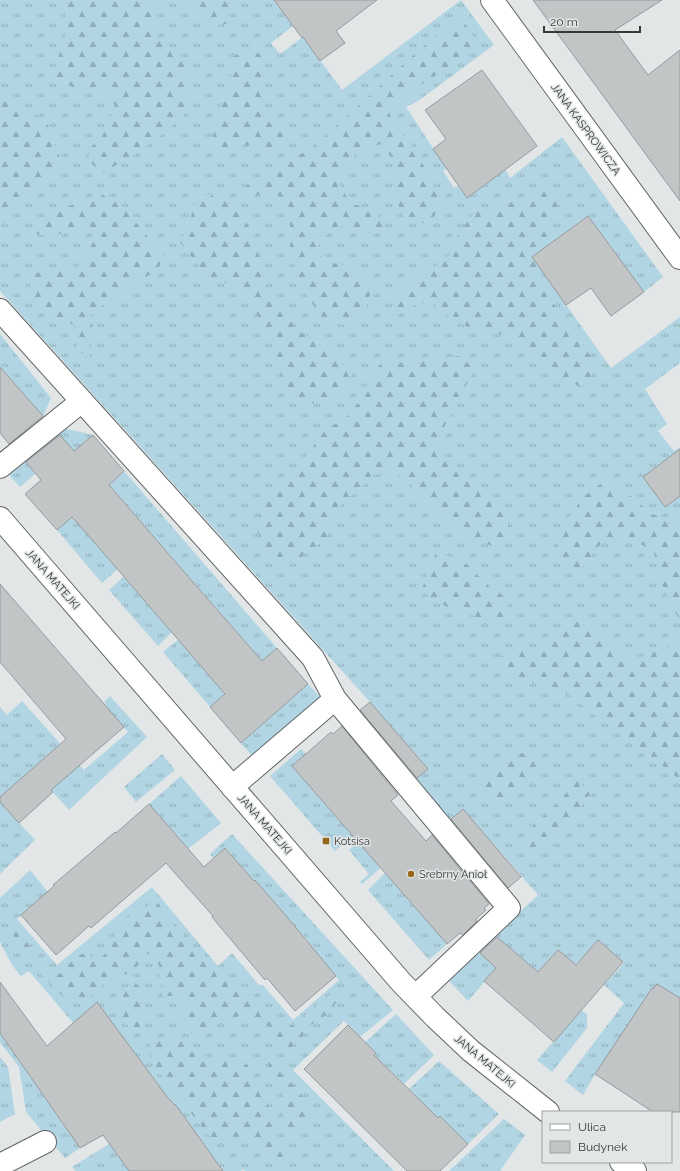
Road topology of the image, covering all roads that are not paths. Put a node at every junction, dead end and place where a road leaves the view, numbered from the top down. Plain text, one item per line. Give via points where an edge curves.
1 (492, 0) edge
2 (680, 258) edge
3 (0, 310) edge
4 (82, 401) junction
5 (0, 467) edge
6 (0, 518) edge
7 (335, 699) junction
8 (232, 787) junction
9 (416, 996) junction
10 (547, 1111) edge
11 (45, 1142) dead end
12 (623, 1163) edge
13 (0, 1165) edge
14 (635, 1171) edge

1 - 2 street, JANA KASPROWICZA
3 - 4 street
4 - 5 street
4 - 7 street via 313,658
6 - 8 street, JANA MATEJKI
7 - 8 street
7 - 9 street via 510,908
8 - 9 street, JANA MATEJKI
9 - 10 street, JANA MATEJKI via 472,1051
11 - 13 street
12 - 14 street

